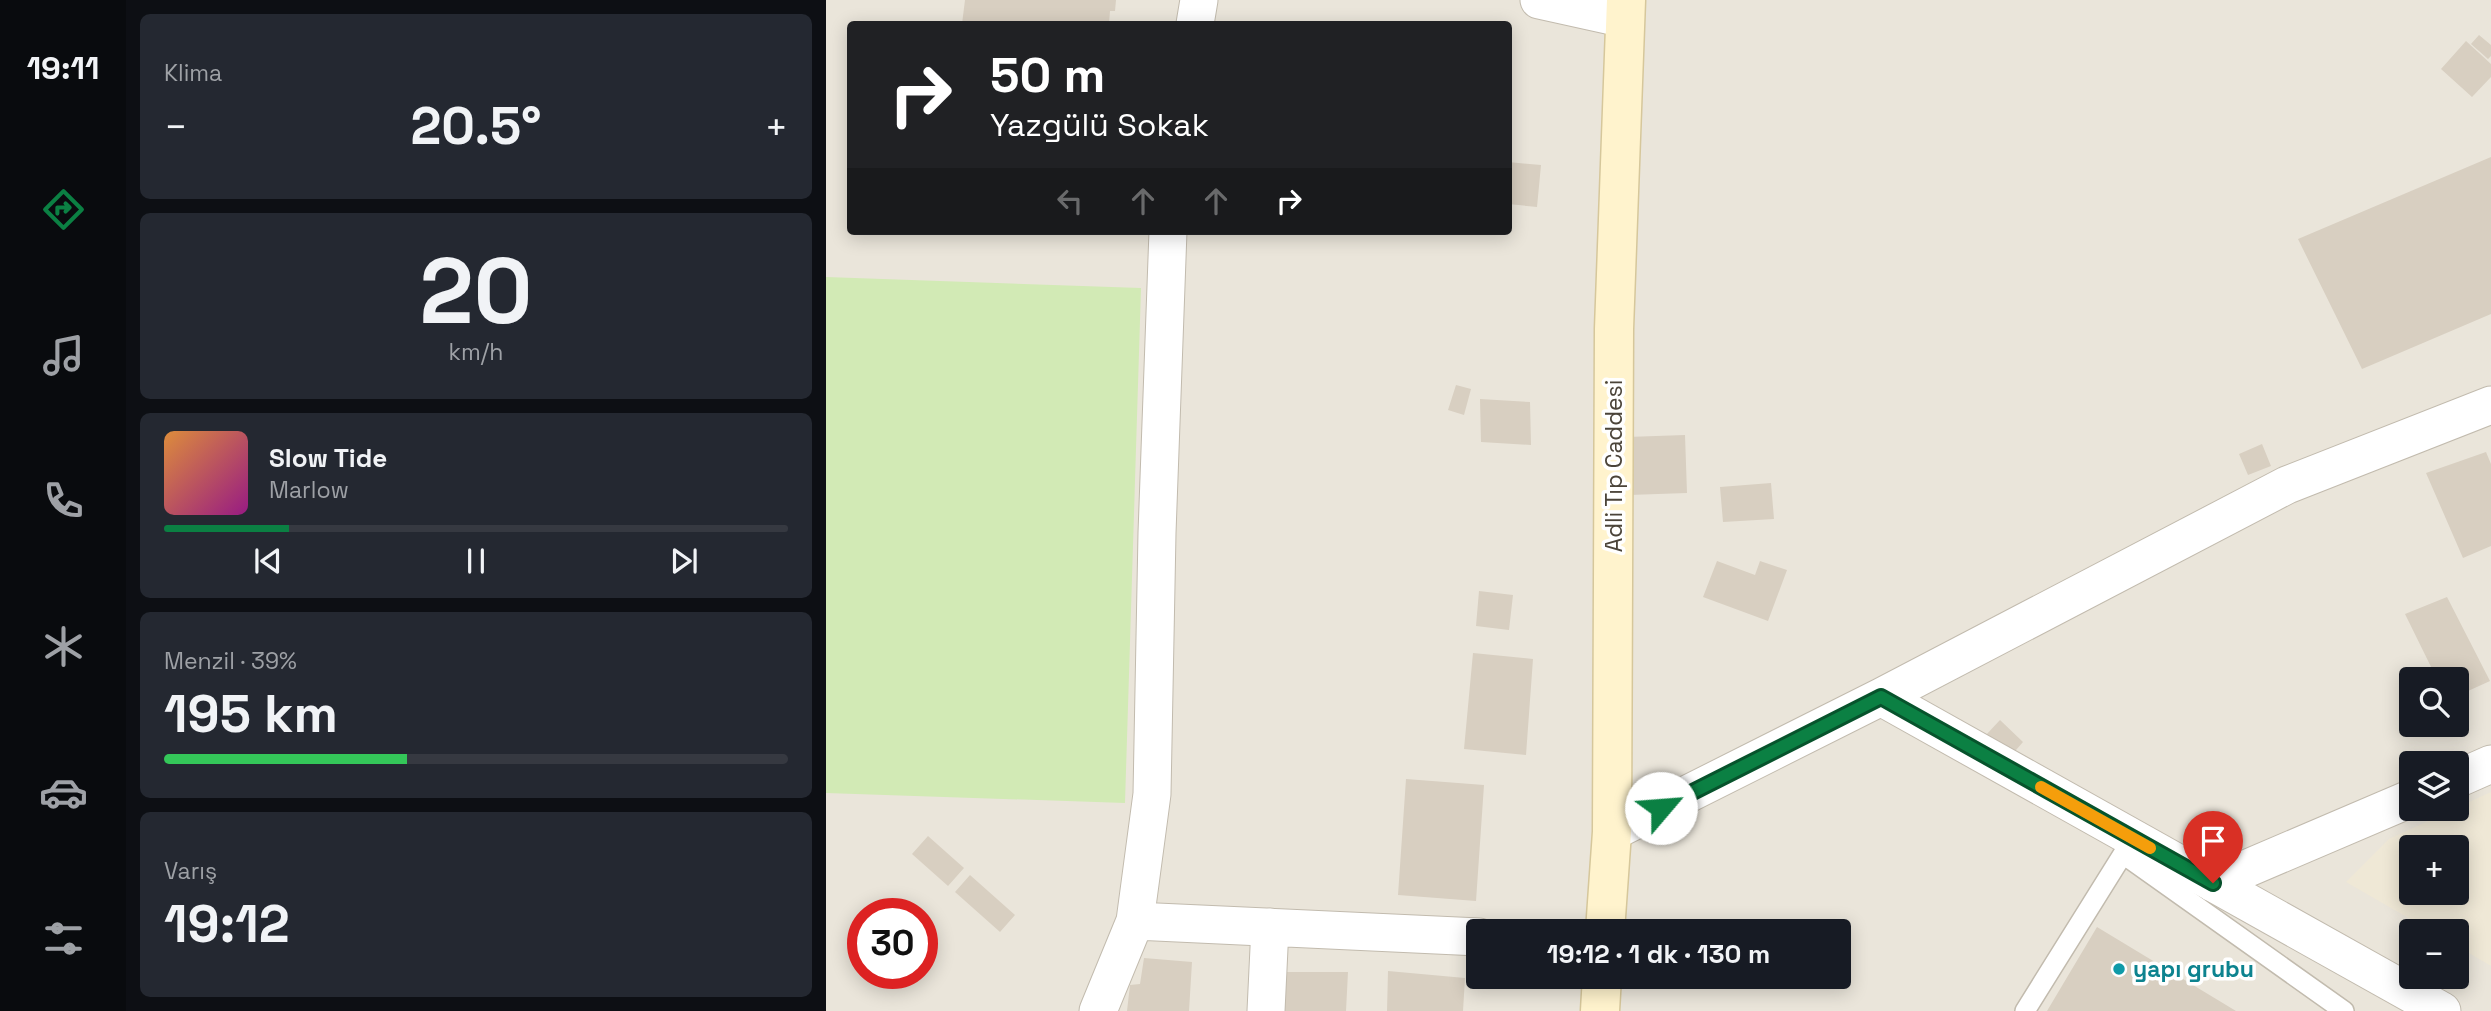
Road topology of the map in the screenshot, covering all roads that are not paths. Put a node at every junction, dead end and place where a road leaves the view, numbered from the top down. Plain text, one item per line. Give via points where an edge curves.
1 (1199, 0) edge
2 (1538, 0) edge
3 (1625, 9) edge
4 (1196, 21) edge
5 (1168, 235) edge
6 (2491, 405) edge
7 (1881, 697) junction
8 (2491, 764) edge
9 (2469, 774) edge
10 (2399, 804) edge
11 (1612, 832) junction
12 (2213, 883) junction
13 (1606, 919) edge
14 (1135, 921) junction
15 (1270, 927) junction
16 (1466, 936) edge
17 (1601, 989) edge
18 (2334, 1009) edge
19 (1098, 1011) edge
20 (1266, 1011) edge
21 (1600, 1011) edge
22 (2025, 1011) edge
23 (2442, 1011) edge

1 - 4 street
2 - 3 street
3 - 11 street, Adli Tıp Caddesi via 1614,329
5 - 14 street via 1152,794
6 - 7 street via 2287,485
7 - 11 street
7 - 12 street
8 - 9 street
10 - 12 street
11 - 13 street, Adli Tıp Caddesi
12 - 23 street
14 - 15 street
14 - 19 street
15 - 16 street
15 - 20 street
17 - 21 street
18 - 22 lane via 2123,853

